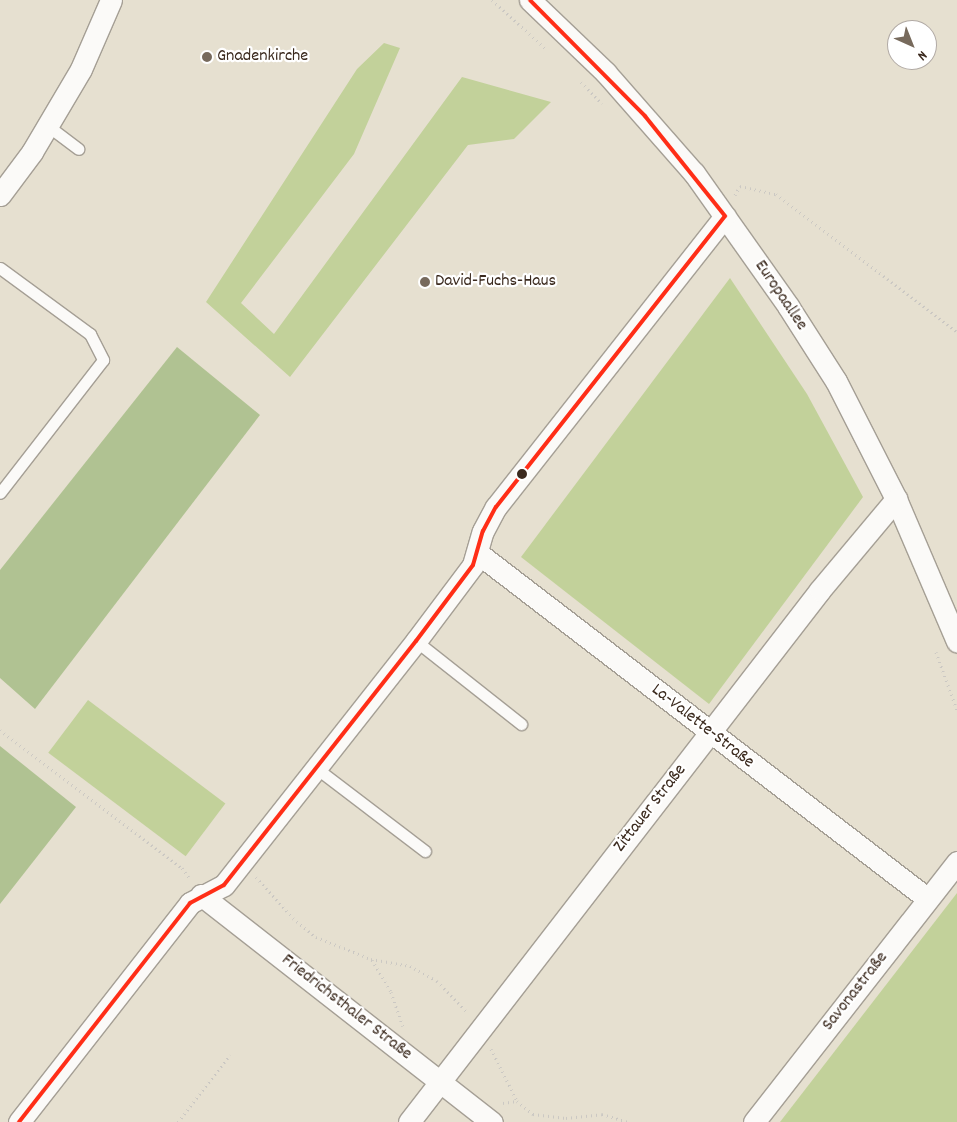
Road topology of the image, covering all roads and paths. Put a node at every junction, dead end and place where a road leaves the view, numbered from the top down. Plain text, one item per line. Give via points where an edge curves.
1 (111, 0) edge
2 (492, 0) edge
3 (530, 0) edge
4 (547, 50) dead end
5 (575, 75) dead end
6 (608, 111) dead end
7 (48, 126) junction
8 (78, 149) dead end
9 (0, 195) edge
10 (726, 216) junction
11 (0, 268) edge
12 (957, 332) edge
13 (0, 493) edge
14 (896, 499) junction
15 (479, 554) junction
16 (416, 641) junction
17 (957, 642) edge
18 (935, 648) dead end
19 (957, 710) edge
20 (521, 724) dead end
21 (0, 730) edge
22 (710, 733) junction
23 (316, 768) junction
24 (425, 851) dead end
25 (957, 862) edge
26 (239, 866) junction
27 (201, 895) junction
28 (928, 898) junction
29 (371, 960) junction
30 (481, 1026) junction
31 (404, 1030) dead end
32 (230, 1055) dead end
33 (440, 1081) junction
34 (517, 1100) junction
35 (495, 1113) edge
36 (19, 1122) edge
37 (178, 1122) edge
38 (409, 1122) edge
39 (629, 1122) edge
40 (754, 1122) edge

1 - 7 street via 81,69
2 - 4 path
3 - 10 street, Europaallee via 646,116
5 - 6 path
7 - 8 lane
7 - 9 street
10 - 12 path via 740,186 776,194
10 - 14 street, Europaallee via 836,381
10 - 15 street via 496,507 483,531
11 - 13 lane via 90,334 103,360
14 - 17 street, Europaallee
14 - 22 street, Zittauer Straße via 820,590
15 - 16 street
15 - 22 street, La-Valette-Straße
16 - 20 lane
16 - 23 street
18 - 19 path
21 - 27 path via 182,868
22 - 28 street, La-Valette-Straße
22 - 30 street, Zittauer Straße
23 - 24 lane
23 - 26 street
25 - 28 street, Savonastraße
26 - 27 street via 224,885
26 - 29 path via 255,877 293,918 316,937
27 - 33 street, Friedrichsthaler Straße
27 - 36 street via 190,903
28 - 40 street, Savonastraße
29 - 30 path via 410,966 437,981
29 - 31 path via 391,992
30 - 33 street, Zittauer Straße
30 - 34 path
32 - 37 path
33 - 35 street, Friedrichsthaler Straße
33 - 38 street, Zittauer Straße
34 - 35 path
34 - 39 path via 533,1114 566,1118 602,1114

